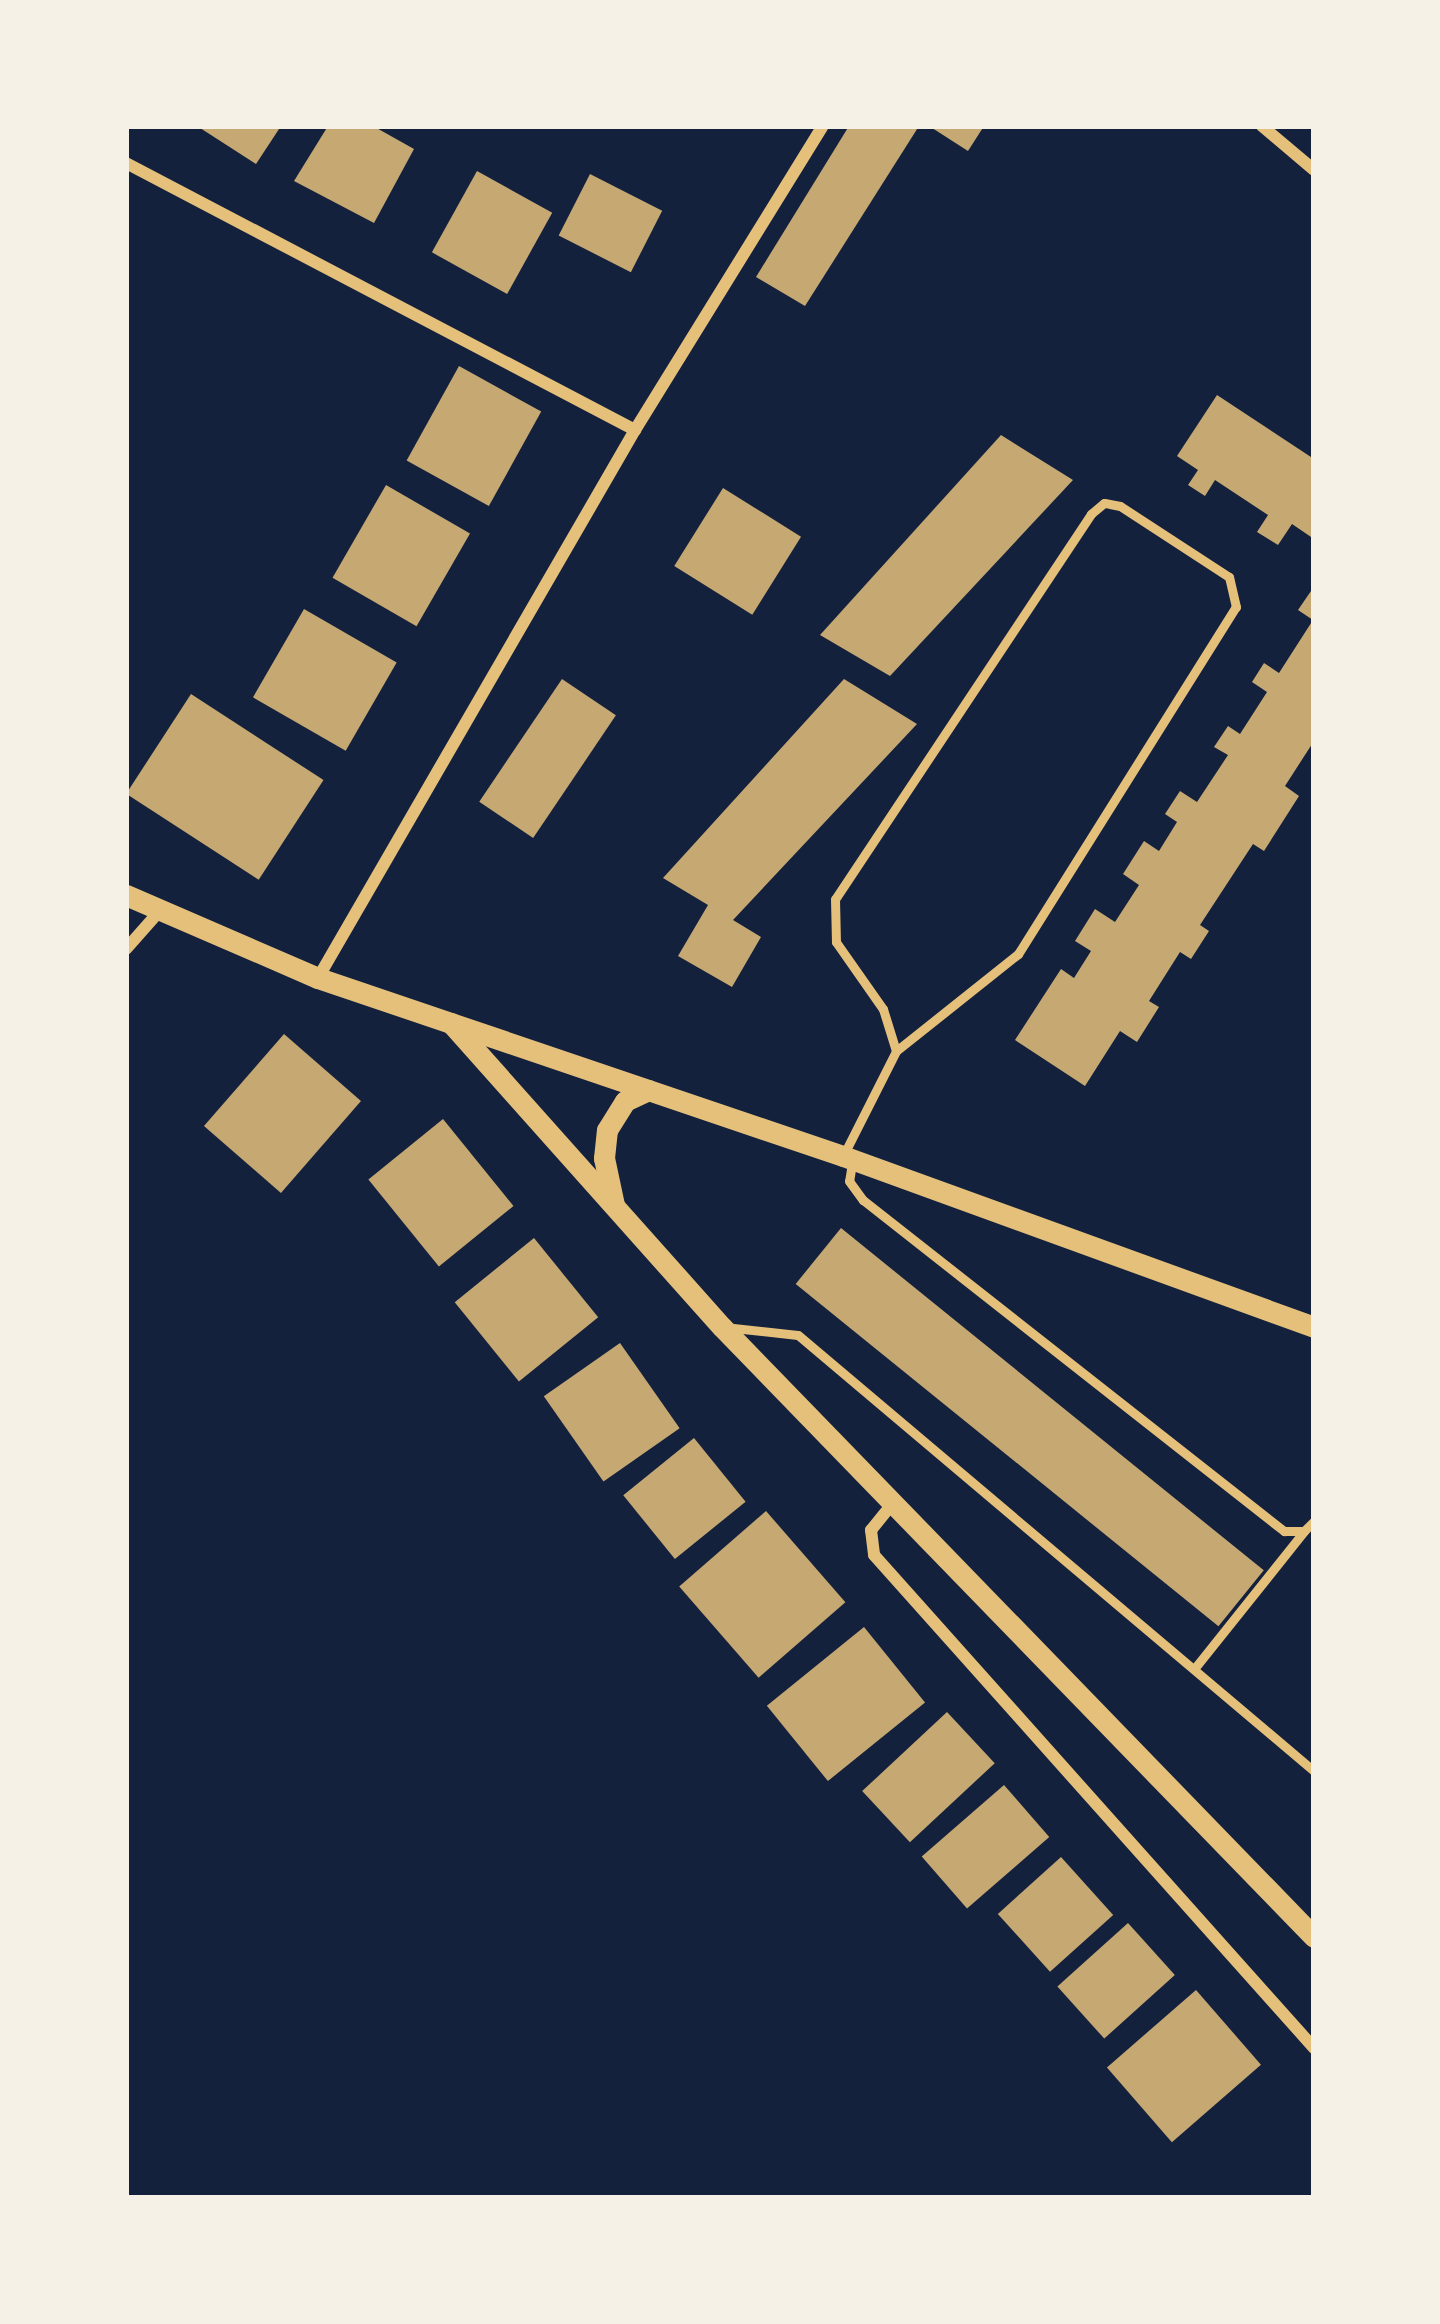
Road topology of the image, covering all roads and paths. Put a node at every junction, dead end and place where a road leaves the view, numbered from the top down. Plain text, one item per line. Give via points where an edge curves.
1 (823, 126) edge
2 (1262, 126) edge
3 (126, 163) edge
4 (1314, 170) edge
5 (635, 430) junction
6 (126, 895) edge
7 (158, 913) junction
8 (126, 949) edge
9 (318, 978) junction
10 (450, 1022) junction
11 (896, 1051) junction
12 (649, 1090) junction
13 (848, 1158) junction
14 (617, 1213) junction
15 (722, 1327) junction
16 (1314, 1328) edge
17 (893, 1503) junction
18 (1314, 1521) edge
19 (1304, 1531) junction
20 (1194, 1669) junction
21 (1314, 1771) edge
22 (1314, 1937) edge
23 (1314, 2048) edge

1 - 5 street
2 - 4 street
3 - 5 street
5 - 9 street
6 - 7 street
7 - 8 street
7 - 9 street
9 - 10 street
10 - 12 street
10 - 14 street
11 - 11 lane via 883,1009 836,942 835,899 1091,514 1104,503 1120,506 1228,577 1236,607 1018,954
11 - 13 lane
12 - 13 street
12 - 14 street via 621,1105 605,1138
13 - 16 street
13 - 19 lane via 849,1181 863,1200 1284,1531
14 - 15 street
15 - 17 street
15 - 20 lane via 798,1335
17 - 22 street
17 - 23 street via 871,1530 874,1555
18 - 19 lane
19 - 20 lane
20 - 21 lane

